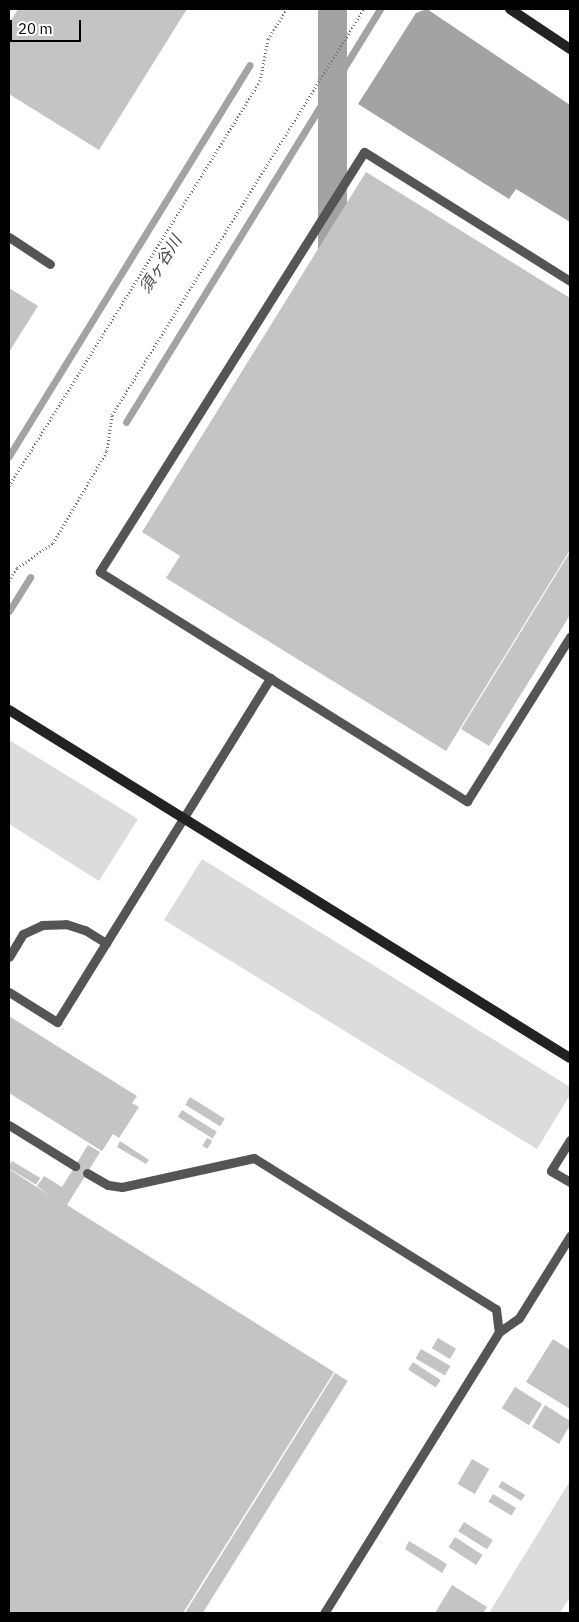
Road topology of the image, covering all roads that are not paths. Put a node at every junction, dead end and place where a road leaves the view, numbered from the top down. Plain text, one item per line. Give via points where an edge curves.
1 (510, 9) edge
2 (570, 49) edge
3 (9, 237) edge
4 (50, 264) dead end
5 (570, 281) edge
6 (570, 637) edge
7 (270, 678) junction
8 (9, 710) edge
9 (183, 818) junction
10 (106, 943) junction
11 (9, 957) edge
12 (9, 992) edge
13 (570, 1058) edge
14 (9, 1125) edge
15 (570, 1140) edge
16 (75, 1166) dead end
17 (87, 1173) dead end
18 (570, 1182) edge
19 (570, 1236) edge
20 (499, 1332) junction
21 (324, 1613) edge

1 - 2 street
3 - 4 lane
5 - 7 lane via 364,152 100,572
6 - 7 lane via 467,801
7 - 9 lane
8 - 9 street
9 - 10 lane
9 - 13 street
10 - 11 lane via 85,930 66,924 42,925 23,934
10 - 12 lane via 57,1022
14 - 16 lane
15 - 18 lane via 551,1171
17 - 20 lane via 108,1185 122,1187 254,1158 496,1309
19 - 20 lane via 519,1318
20 - 21 lane

